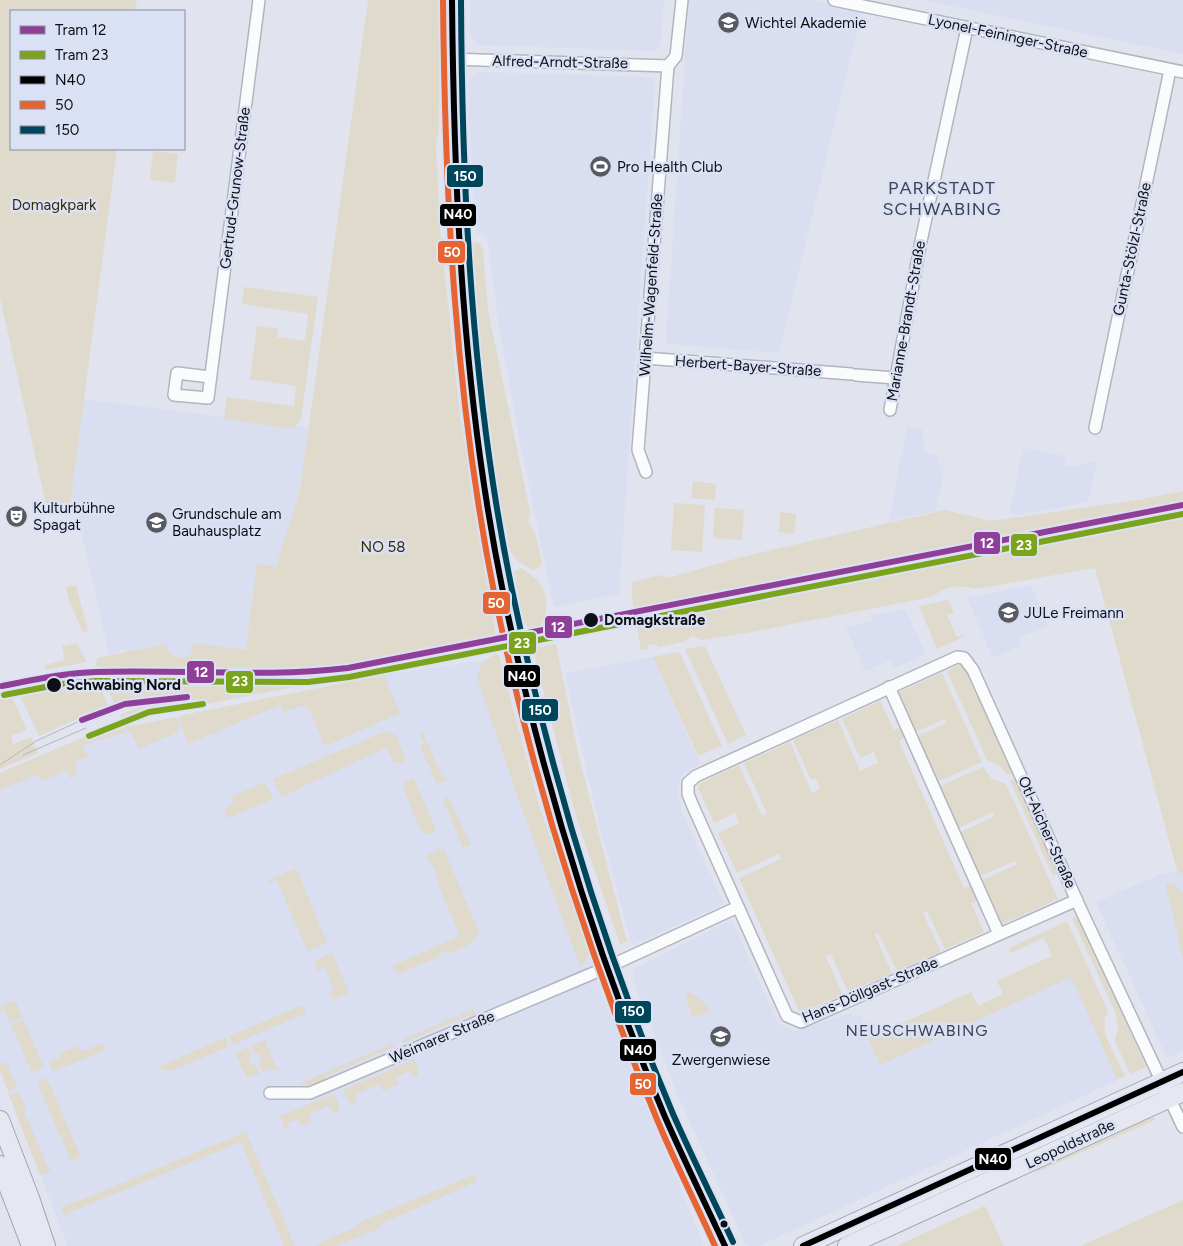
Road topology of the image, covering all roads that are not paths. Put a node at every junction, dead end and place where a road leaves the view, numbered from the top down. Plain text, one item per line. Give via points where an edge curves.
1 (259, 0) edge
2 (452, 0) edge
3 (682, 0) edge
4 (834, 0) edge
5 (967, 28) junction
6 (451, 59) junction
7 (668, 66) junction
8 (1170, 70) junction
9 (1183, 72) edge
10 (645, 358) junction
11 (210, 377) dead end
12 (895, 378) junction
13 (890, 410) dead end
14 (1094, 428) dead end
15 (646, 472) dead end
16 (889, 687) junction
17 (1077, 900) junction
18 (738, 907) junction
19 (999, 934) junction
20 (610, 966) junction
21 (1183, 1072) edge
22 (1162, 1082) junction
23 (270, 1093) dead end
24 (1176, 1095) edge
25 (0, 1120) edge
26 (1183, 1127) edge
27 (0, 1166) edge
28 (30, 1198) junction
29 (31, 1246) edge
30 (46, 1246) edge
31 (52, 1246) edge
32 (725, 1246) edge
33 (802, 1246) edge
34 (847, 1246) edge

1 - 11 street, Gertrud-Grunow-Straße
2 - 6 street
3 - 7 street, Wilhelm-Wagenfeld-Straße via 676,56
4 - 5 street, Lyonel-Feininger-Straße
5 - 8 street, Lyonel-Feininger-Straße
5 - 12 street, Marianne-Brandt-Straße via 943,132
6 - 7 street, Alfred-Arndt-Straße
6 - 20 street via 454,180 468,355 480,454 510,622 548,779
7 - 10 street, Wilhelm-Wagenfeld-Straße
8 - 9 street, Lyonel-Feininger-Straße
8 - 14 street, Gunta-Stölzl-Straße
10 - 12 street, Herbert-Bayer-Straße
10 - 15 street, Wilhelm-Wagenfeld-Straße via 638,450
12 - 13 street, Marianne-Brandt-Straße
16 - 17 street, Otl-Aicher-Straße via 957,657 968,661
16 - 18 street, Otl-Aicher-Straße via 696,776 688,783 690,799
16 - 19 street
17 - 19 street, Hans-Döllgast-Straße
17 - 22 street, Otl-Aicher-Straße
18 - 19 street, Hans-Döllgast-Straße via 787,1016 802,1022
18 - 20 street
20 - 23 street, Weimarer Straße via 310,1093
20 - 32 street via 658,1099
21 - 22 main road, Leopoldstraße
22 - 24 street, Otl-Aicher-Straße
22 - 33 main road, Leopoldstraße
24 - 26 street, Otl-Aicher-Straße
24 - 34 main road, Leopoldstraße
25 - 28 main road
27 - 29 main road
28 - 30 main road
28 - 31 main road

